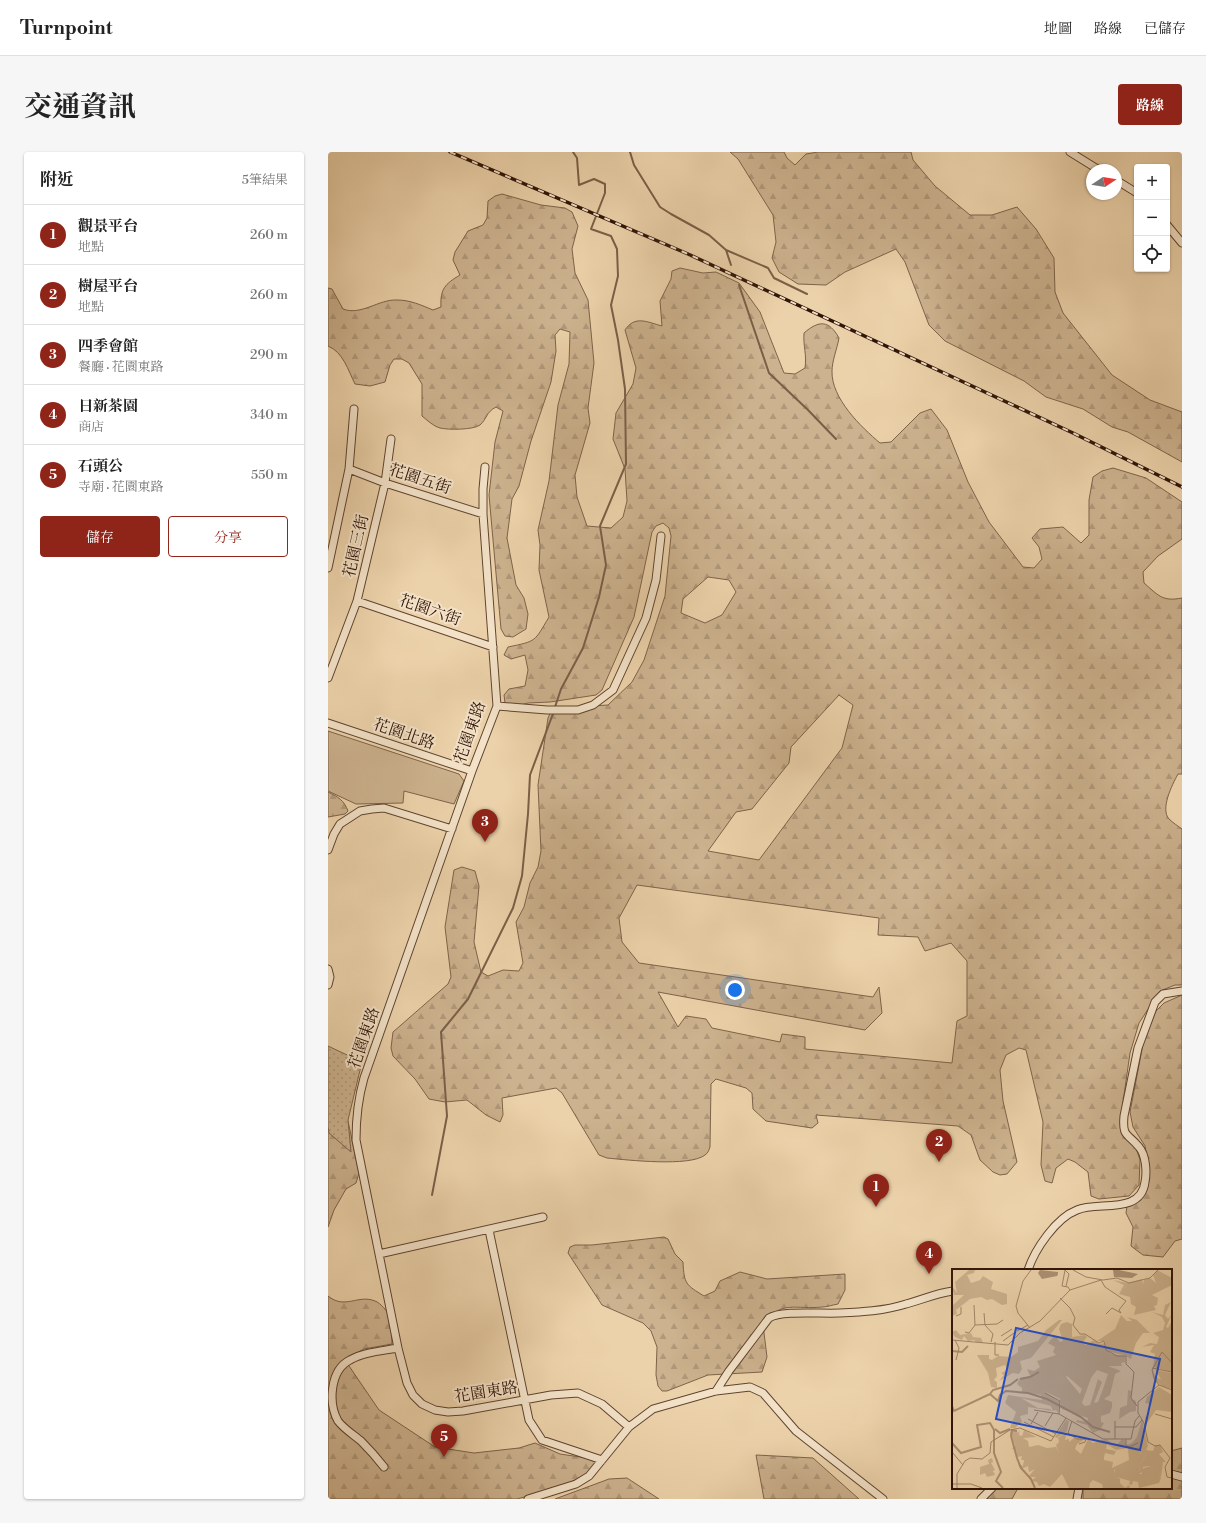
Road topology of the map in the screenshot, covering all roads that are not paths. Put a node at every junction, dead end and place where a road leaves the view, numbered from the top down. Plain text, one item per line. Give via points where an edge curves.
1 (1070, 152) edge
2 (1089, 164) edge
3 (1122, 184) edge
4 (1134, 192) edge
5 (1170, 229) edge
6 (1182, 243) edge
7 (354, 409) dead end
8 (391, 439) dead end
9 (485, 466) dead end
10 (349, 469) junction
11 (385, 483) junction
12 (483, 514) junction
13 (660, 536) dead end
14 (328, 568) edge
15 (357, 600) junction
16 (493, 647) junction
17 (328, 678) edge
18 (497, 706) junction
19 (328, 723) edge
20 (472, 771) junction
21 (452, 829) junction
22 (328, 850) edge
23 (328, 969) edge
24 (328, 985) edge
25 (1182, 991) edge
26 (543, 1217) dead end
27 (489, 1230) junction
28 (379, 1254) junction
29 (1028, 1269) edge
30 (952, 1291) edge
31 (398, 1348) junction
32 (716, 1391) junction
33 (524, 1400) junction
34 (629, 1427) junction
35 (602, 1460) junction
36 (384, 1467) dead end
37 (1172, 1474) edge
38 (1182, 1477) edge
39 (991, 1489) edge
40 (1079, 1489) edge
41 (528, 1499) edge
42 (883, 1499) edge
43 (981, 1499) edge
44 (1077, 1499) edge

1 - 2 street
3 - 4 street
5 - 6 street
7 - 10 street
8 - 11 street, 花園三街
9 - 12 street, 花園東路 via 482,489
10 - 11 street, 花園五街
10 - 14 street
11 - 12 street, 花園五街
11 - 15 street, 花園三街
12 - 16 street, 花園東路
13 - 18 street via 656,580 646,618 613,690 593,705 578,710
15 - 16 street, 花園六街
15 - 17 street, 花園三街
16 - 18 street, 花園東路
18 - 20 street, 花園東路
19 - 20 street, 花園北路
20 - 21 street, 花園東路
21 - 22 street via 384,808 372,808 360,811 340,824
21 - 28 street, 花園東路 via 358,1097 356,1140
23 - 24 street
25 - 29 street via 1163,994 1155,1002 1138,1048 1124,1116 1123,1128 1140,1147 1144,1157 1144,1189 1133,1202 1079,1209 1070,1213 1048,1234 1034,1254
26 - 27 street
27 - 28 street
27 - 33 street
28 - 31 street, 花園東路
30 - 32 street via 940,1292 890,1309 868,1312 773,1315 729,1370
31 - 33 street, 花園東路 via 412,1395 422,1404 435,1410 462,1411
31 - 36 street via 358,1356 348,1361 340,1369 331,1396 333,1409 339,1421
32 - 34 street via 653,1409
32 - 42 street via 750,1387 763,1393 796,1431
33 - 34 street, 花園東路 via 578,1393 602,1404
33 - 35 street via 529,1420 542,1440
34 - 35 street
35 - 41 street via 589,1476 576,1484
37 - 38 street
39 - 43 street
40 - 44 street

